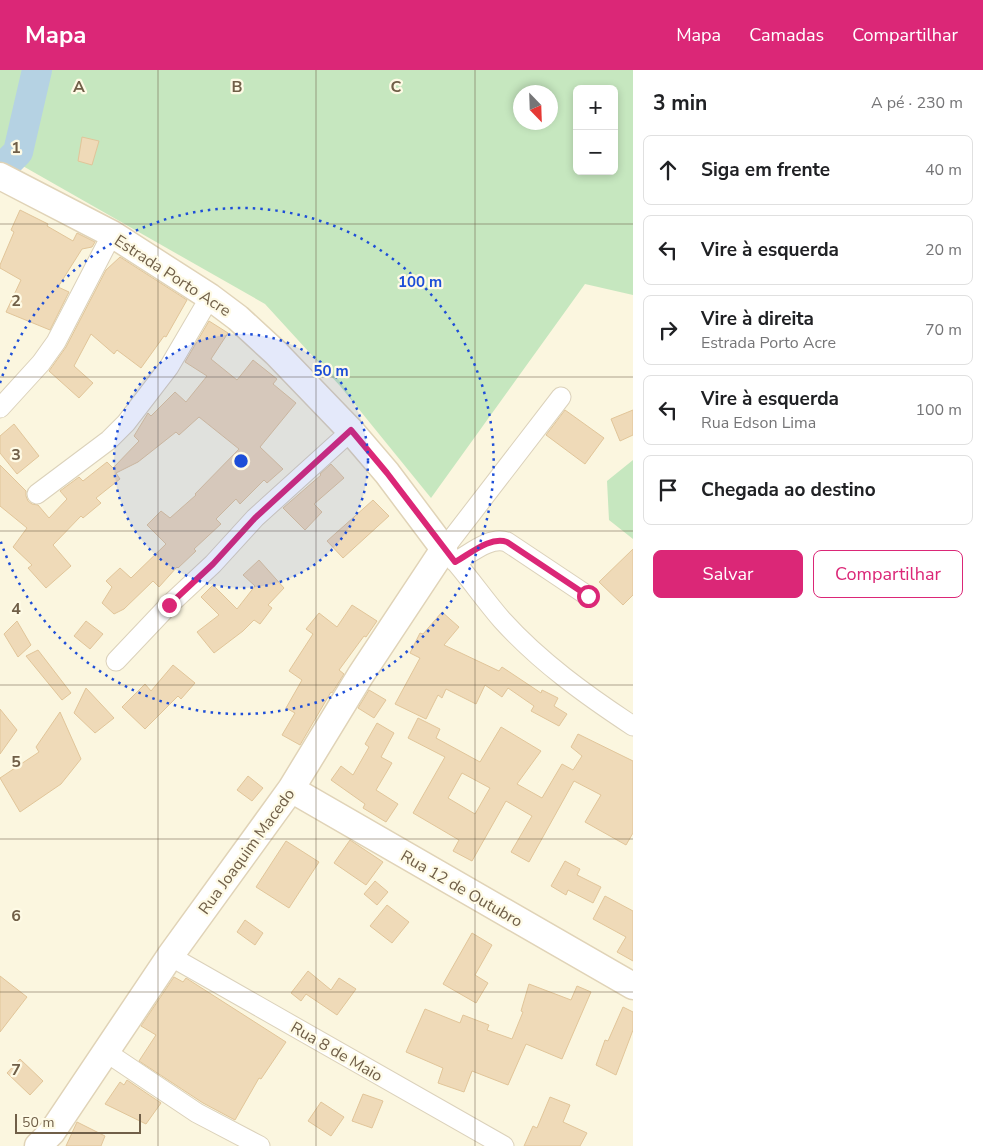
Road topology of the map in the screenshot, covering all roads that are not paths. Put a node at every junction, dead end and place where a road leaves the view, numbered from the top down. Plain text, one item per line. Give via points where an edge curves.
1 (0, 176) edge
2 (112, 234) junction
3 (210, 296) junction
4 (561, 397) dead end
5 (0, 408) edge
6 (351, 430) junction
7 (37, 494) dead end
8 (450, 556) junction
9 (588, 596) dead end
10 (116, 661) dead end
11 (633, 726) edge
12 (291, 789) junction
13 (170, 956) junction
14 (633, 986) edge
15 (106, 1052) junction
16 (38, 1146) edge
17 (260, 1146) edge
18 (504, 1146) edge

1 - 2 street, Estrada Porto Acre
2 - 3 street, Estrada Porto Acre
2 - 5 street via 56,342
3 - 6 street, Estrada Porto Acre via 276,353
3 - 7 street via 169,366 126,423 109,440
4 - 8 street
6 - 8 street, Estrada Porto Acre
6 - 10 street via 255,518
8 - 9 street via 492,541 507,542
8 - 11 street, Estrada Porto Acre via 502,620 540,656 590,698
8 - 12 street, Rua Joaquim Macedo via 360,676
12 - 13 street, Rua Joaquim Macedo
12 - 14 street, Rua 12 de Outubro
13 - 15 street, Rua Joaquim Macedo
13 - 18 street, Rua 8 de Maio
15 - 16 street, Rua Joaquim Macedo via 52,1132
15 - 17 street via 197,1113

